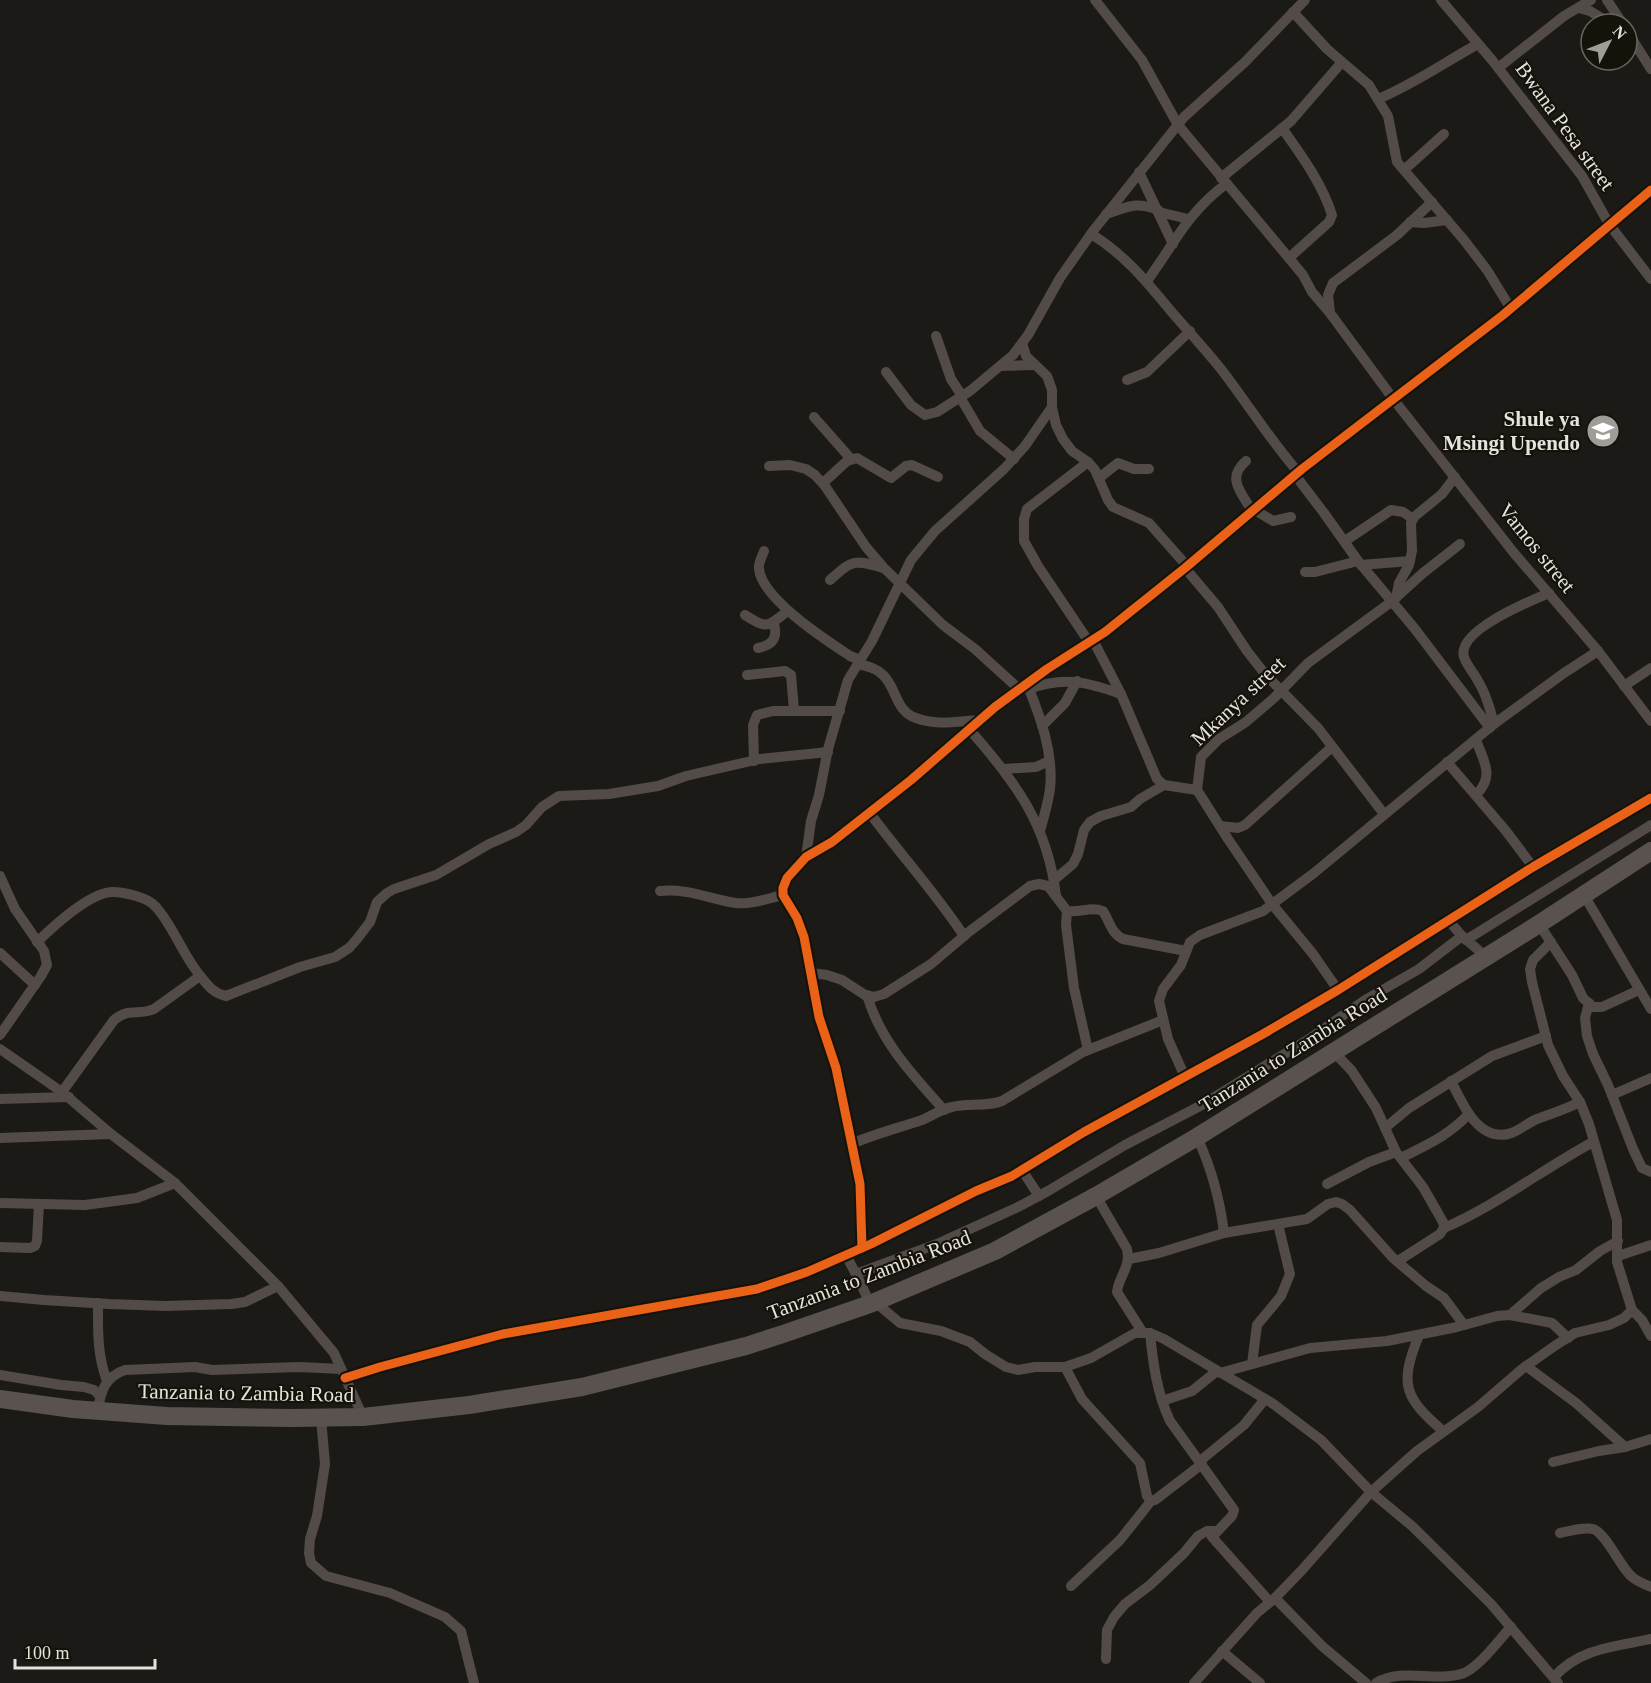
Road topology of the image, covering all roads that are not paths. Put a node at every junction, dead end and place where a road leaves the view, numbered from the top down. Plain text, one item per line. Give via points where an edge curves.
1 (1095, 0) edge
2 (1305, 0) edge
3 (1442, 0) edge
4 (1591, 0) edge
5 (1578, 8) junction
6 (1293, 12) junction
7 (1592, 12) edge
8 (1478, 44) junction
9 (1639, 50) edge
10 (1342, 62) junction
11 (1498, 68) junction
12 (1651, 69) edge
13 (1378, 99) junction
14 (1178, 125) junction
15 (1282, 128) junction
16 (1444, 134) dead end
17 (1404, 170) junction
18 (1140, 172) junction
19 (1223, 181) junction
20 (1651, 190) edge
21 (1432, 202) junction
22 (1159, 211) junction
23 (1106, 214) junction
24 (1188, 219) junction
25 (1447, 220) junction
26 (1410, 222) junction
27 (1609, 224) junction
28 (1091, 234) junction
29 (1173, 244) junction
30 (1290, 258) junction
31 (1651, 279) edge
32 (1147, 281) junction
33 (1511, 309) junction
34 (1330, 313) junction
35 (1190, 331) junction
36 (936, 336) dead end
37 (1022, 343) junction
38 (1033, 365) junction
39 (1001, 366) junction
40 (886, 372) dead end
41 (1127, 380) dead end
42 (961, 397) junction
43 (1394, 400) junction
44 (1052, 407) junction
45 (814, 417) dead end
46 (851, 459) junction
47 (1014, 459) junction
48 (1246, 461) dead end
49 (1088, 462) junction
50 (769, 466) dead end
51 (1149, 469) dead end
52 (1296, 474) junction
53 (938, 477) dead end
54 (1455, 477) junction
55 (1098, 478) junction
56 (823, 483) junction
57 (1252, 510) junction
58 (1291, 516) dead end
59 (1413, 519) junction
60 (1345, 541) junction
61 (1460, 544) dead end
62 (764, 551) dead end
63 (1410, 561) junction
64 (1359, 563) junction
65 (1186, 567) junction
66 (884, 568) junction
67 (1305, 572) dead end
68 (830, 580) dead end
69 (900, 583) junction
70 (1549, 593) junction
71 (1393, 600) junction
72 (789, 611) junction
73 (745, 615) dead end
74 (774, 624) junction
75 (1091, 641) junction
76 (758, 648) dead end
77 (1598, 651) junction
78 (859, 662) junction
79 (1651, 668) edge
80 (747, 675) dead end
81 (1077, 681) junction
82 (1624, 686) junction
83 (1025, 687) junction
84 (1281, 690) junction
85 (1120, 694) junction
86 (794, 710) junction
87 (840, 711) junction
88 (980, 720) junction
89 (1651, 721) edge
90 (1042, 726) junction
91 (1492, 726) junction
92 (969, 729) junction
93 (1476, 740) junction
94 (1332, 747) junction
95 (828, 752) junction
96 (754, 761) junction
97 (1049, 761) junction
98 (1448, 762) junction
99 (1003, 769) junction
100 (1164, 785) junction
101 (1197, 790) junction
102 (1476, 795) junction
103 (1651, 798) edge
104 (869, 812) junction
105 (1384, 814) junction
106 (1651, 825) edge
107 (1220, 826) junction
108 (1040, 831) junction
109 (1651, 851) edge
110 (806, 857) junction
111 (1533, 867) junction
112 (0, 876) edge
113 (1054, 880) junction
114 (660, 891) dead end
115 (783, 895) junction
116 (1584, 895) junction
117 (1056, 896) junction
118 (1272, 904) junction
119 (1067, 911) junction
120 (1449, 921) junction
121 (1539, 924) junction
122 (964, 936) junction
123 (1464, 938) junction
124 (37, 942) junction
125 (1551, 942) junction
126 (1186, 951) junction
127 (0, 953) edge
128 (1485, 956) junction
129 (810, 973) junction
130 (200, 975) junction
131 (35, 985) junction
132 (1338, 990) junction
133 (1639, 990) junction
134 (867, 995) junction
135 (1589, 1004) junction
136 (1651, 1009) edge
137 (1163, 1020) junction
138 (0, 1035) edge
139 (1546, 1036) junction
140 (0, 1049) edge
141 (1088, 1050) junction
142 (1333, 1051) junction
143 (1185, 1077) junction
144 (1651, 1078) edge
145 (1450, 1081) junction
146 (66, 1095) junction
147 (1612, 1095) junction
148 (0, 1099) edge
149 (1580, 1102) junction
150 (944, 1110) junction
151 (1468, 1115) junction
152 (1385, 1128) junction
153 (111, 1134) junction
154 (1197, 1137) junction
155 (0, 1138) edge
156 (1593, 1142) junction
157 (851, 1144) junction
158 (1399, 1155) junction
159 (1022, 1170) junction
160 (1651, 1172) edge
161 (174, 1183) junction
162 (1327, 1184) dead end
163 (1039, 1196) junction
164 (1096, 1196) junction
165 (0, 1203) edge
166 (39, 1204) junction
167 (1278, 1224) junction
168 (1444, 1228) junction
169 (1224, 1233) junction
170 (1618, 1241) junction
171 (1651, 1245) edge
172 (0, 1247) edge
173 (862, 1248) junction
174 (846, 1255) junction
175 (1618, 1256) junction
176 (1129, 1258) junction
177 (1398, 1261) junction
178 (856, 1274) junction
179 (278, 1286) junction
180 (0, 1296) edge
181 (98, 1303) junction
182 (873, 1303) junction
183 (1632, 1310) junction
184 (1510, 1315) junction
185 (1464, 1325) junction
186 (1146, 1333) junction
187 (1419, 1335) junction
188 (1651, 1336) edge
189 (1568, 1338) junction
190 (1252, 1364) junction
191 (1526, 1366) junction
192 (1065, 1367) junction
193 (1219, 1372) junction
194 (343, 1373) junction
195 (0, 1375) edge
196 (107, 1381) junction
197 (0, 1398) edge
198 (1266, 1399) junction
199 (1162, 1401) junction
200 (98, 1404) junction
201 (363, 1417) junction
202 (321, 1418) junction
203 (1443, 1431) junction
204 (1651, 1439) edge
205 (1625, 1447) junction
206 (1553, 1462) dead end
207 (1201, 1463) junction
208 (1371, 1492) junction
209 (1151, 1501) junction
210 (1216, 1531) junction
211 (1560, 1533) dead end
212 (1071, 1586) dead end
213 (1651, 1587) edge
214 (1273, 1600) junction
215 (1510, 1627) junction
216 (1651, 1639) edge
217 (1222, 1651) junction
218 (1106, 1659) dead end
219 (1409, 1680) edge
220 (1556, 1680) edge
221 (474, 1683) edge
222 (1194, 1683) edge
223 (1260, 1683) edge
224 (1366, 1683) edge
225 (1377, 1683) edge

1 - 14 street, Vamos street via 1142,60
2 - 6 street
3 - 8 street, Bwana Pesa street
4 - 5 street
5 - 7 street
5 - 11 street
6 - 10 street
6 - 14 street
8 - 11 street, Bwana Pesa street
8 - 13 street via 1418,81
9 - 12 street
10 - 13 street via 1369,85
10 - 15 street
11 - 27 street, Bwana Pesa street via 1582,176
13 - 17 street via 1388,116 1396,162
14 - 18 street
14 - 19 street, Vamos street
15 - 19 street
15 - 30 street via 1324,194 1332,215
16 - 17 street
17 - 21 street
18 - 22 street
18 - 23 street
19 - 24 street
19 - 30 street, Vamos street
20 - 27 street
21 - 25 street
21 - 26 street
22 - 23 street via 1141,204
22 - 24 street
22 - 29 street
23 - 28 street
24 - 29 street
25 - 26 street
25 - 33 street via 1487,270
26 - 34 street via 1333,283 1328,295
27 - 31 street, Bwana Pesa street
27 - 33 street
28 - 32 street
28 - 37 street
29 - 32 street
30 - 34 street, Vamos street
32 - 35 street
33 - 43 street
34 - 43 street, Vamos street
35 - 41 street via 1147,372
35 - 52 street
36 - 42 street
37 - 38 street
37 - 39 street
38 - 39 street
38 - 44 street via 1047,376
39 - 42 street
40 - 42 street via 911,405 925,415
42 - 47 street via 980,431
43 - 52 street
43 - 54 street, Vamos street
44 - 47 street
44 - 49 street via 1063,439
45 - 46 street
46 - 53 street via 857,458 891,478 912,465
46 - 56 street
47 - 69 street via 935,531 911,561
48 - 57 street via 1235,475
49 - 55 street
49 - 75 street via 1028,508 1023,532 1038,566
50 - 56 street via 806,469
51 - 55 street via 1118,463
52 - 57 street
52 - 60 street
54 - 59 street
54 - 70 street, Vamos street
55 - 65 street via 1113,507 1149,523
56 - 66 street
57 - 58 street via 1273,521
57 - 65 street
59 - 60 street via 1391,510
59 - 63 street
60 - 64 street
61 - 71 street, Mkanya street
62 - 72 street via 760,573
63 - 64 street
63 - 71 street
64 - 67 street
64 - 71 street
65 - 75 street
65 - 84 street via 1247,651
66 - 68 street via 855,562
66 - 69 street
69 - 78 street
69 - 83 street via 943,625
70 - 77 street, Vamos street
70 - 91 street via 1499,616 1480,629 1464,648 1465,660 1490,707
71 - 84 street, Mkanya street via 1308,663
71 - 91 street
72 - 74 street
72 - 78 street
73 - 74 street via 762,624
74 - 76 street via 773,642
75 - 83 street
75 - 85 street
77 - 82 street, Vamos street
77 - 91 street
78 - 87 street via 848,680
78 - 88 street via 885,676 903,710 914,718 938,723
79 - 82 street
80 - 86 street via 784,671 791,675
81 - 83 street
81 - 85 street
81 - 90 street via 1065,703
82 - 89 street, Vamos street
83 - 88 street
83 - 90 street
84 - 94 street
84 - 101 street, Mkanya street via 1201,757
85 - 100 street via 1157,779
86 - 87 street
86 - 96 street via 755,717
87 - 95 street
88 - 92 street
90 - 97 street
91 - 93 street
92 - 99 street
92 - 104 street
93 - 98 street
93 - 102 street via 1487,773 1486,782
94 - 105 street
94 - 107 street via 1245,825
95 - 96 street
95 - 110 street
96 - 130 street via 658,786 559,796 516,832 436,875 394,889 376,902 370,922 349,948 335,957 226,996 212,991
97 - 99 street via 1036,767
97 - 108 street via 1050,789
98 - 102 street
98 - 105 street
99 - 108 street
100 - 101 street
100 - 113 street via 1131,807 1090,822 1073,864
101 - 107 street
102 - 111 street
103 - 111 street
104 - 110 street
104 - 122 street via 937,895
105 - 118 street
106 - 123 street
107 - 118 street
108 - 113 street
109 - 116 highway, Tanzania to Zambia Road
110 - 115 street via 787,878
111 - 120 street
112 - 124 street via 15,909
113 - 117 street
114 - 115 street via 675,889 739,903
115 - 129 street via 804,937
116 - 121 highway, Tanzania to Zambia Road
116 - 133 street
117 - 119 street
117 - 122 street via 1048,886 1030,886
118 - 126 street via 1200,935
118 - 132 street
119 - 126 street via 1096,908 1103,911 1111,929 1123,939
119 - 141 street via 1074,988
120 - 123 street
120 - 132 street
121 - 125 street
121 - 128 highway, Tanzania to Zambia Road
122 - 134 street via 931,964 884,994
123 - 128 street
123 - 163 street via 1200,1106
124 - 130 street via 93,899 111,892 128,894 154,904
124 - 131 street via 47,965
125 - 135 street
125 - 139 street via 1533,960 1530,969
126 - 137 street via 1163,989 1159,1001
127 - 131 street
128 - 142 highway, Tanzania to Zambia Road
129 - 134 street via 842,980
129 - 157 street via 836,1068
130 - 146 street via 154,1009 134,1011 114,1020
131 - 138 street
132 - 143 street
133 - 135 street via 1602,1006
133 - 136 street
134 - 150 street via 880,1030
135 - 147 street via 1587,1036
137 - 141 street
137 - 143 street
139 - 145 street via 1492,1056
139 - 149 street via 1558,1067
140 - 146 street
141 - 150 street via 1002,1101
142 - 152 street via 1352,1071
142 - 154 highway, Tanzania to Zambia Road
143 - 159 street
144 - 147 street
145 - 151 street
145 - 152 street
146 - 148 street
146 - 153 street
147 - 160 street via 1642,1168
149 - 151 street via 1504,1135 1492,1133
149 - 156 street
150 - 157 street
151 - 158 street via 1432,1143
152 - 158 street
153 - 155 street
153 - 161 street
154 - 164 highway, Tanzania to Zambia Road
154 - 169 street via 1219,1199
156 - 168 street via 1480,1211
156 - 170 street via 1617,1220
157 - 173 street via 860,1184
158 - 162 street via 1369,1162
158 - 168 street via 1423,1187
159 - 163 street
159 - 173 street
161 - 166 street via 137,1198 85,1205
161 - 179 street
163 - 178 street via 937,1244
164 - 176 street
164 - 182 highway, Tanzania to Zambia Road via 994,1251
165 - 166 street
166 - 172 street via 35,1246
167 - 169 street
167 - 177 street via 1307,1219 1336,1202
167 - 190 street via 1290,1274 1281,1296 1257,1325
168 - 177 street
169 - 176 street
170 - 175 street
170 - 184 street via 1576,1270 1540,1288
171 - 175 street
173 - 174 street
174 - 178 street
174 - 194 street via 758,1289 503,1334
175 - 183 street
176 - 186 street via 1117,1292
177 - 185 street via 1443,1298
178 - 182 street
179 - 181 street via 231,1304
179 - 194 street via 318,1331
180 - 181 street
181 - 196 street via 98,1342
182 - 192 street via 900,1323 941,1331 970,1342 1018,1370
182 - 201 highway, Tanzania to Zambia Road via 746,1346 582,1387
183 - 188 street
183 - 189 street via 1610,1325
184 - 185 street
184 - 189 street via 1552,1323
185 - 187 street
186 - 192 street via 1135,1333 1091,1358
186 - 193 street via 1164,1339
186 - 199 street
187 - 190 street via 1310,1348
187 - 203 street via 1407,1373 1408,1391 1418,1407
189 - 191 street
190 - 193 street
191 - 203 street
191 - 205 street via 1576,1403
192 - 209 street via 1082,1399 1140,1463
193 - 198 street
193 - 199 street via 1192,1391
194 - 196 street via 300,1367 195,1367 117,1372
194 - 201 street
195 - 200 street via 84,1387 94,1390
196 - 200 street
197 - 200 highway, Tanzania to Zambia Road
198 - 207 street via 1244,1425
198 - 208 street via 1321,1440
199 - 207 street via 1170,1421
200 - 202 highway, Tanzania to Zambia Road via 167,1416
201 - 202 highway, Tanzania to Zambia Road
202 - 221 street via 326,1464 310,1539 311,1563 326,1576 390,1593 445,1617 461,1631
203 - 208 street
204 - 205 street
205 - 206 street
207 - 209 street
207 - 210 street via 1234,1510
208 - 214 street
208 - 215 street via 1412,1526
209 - 212 street via 1119,1540
210 - 214 street via 1214,1539
210 - 218 street via 1198,1536 1150,1585 1125,1604 1107,1630
211 - 213 street via 1592,1529 1598,1532 1631,1576
214 - 217 street
214 - 224 street
215 - 219 street via 1473,1668 1462,1674
215 - 220 street
216 - 220 street via 1577,1657
217 - 222 street
217 - 223 street
219 - 225 street via 1393,1676

